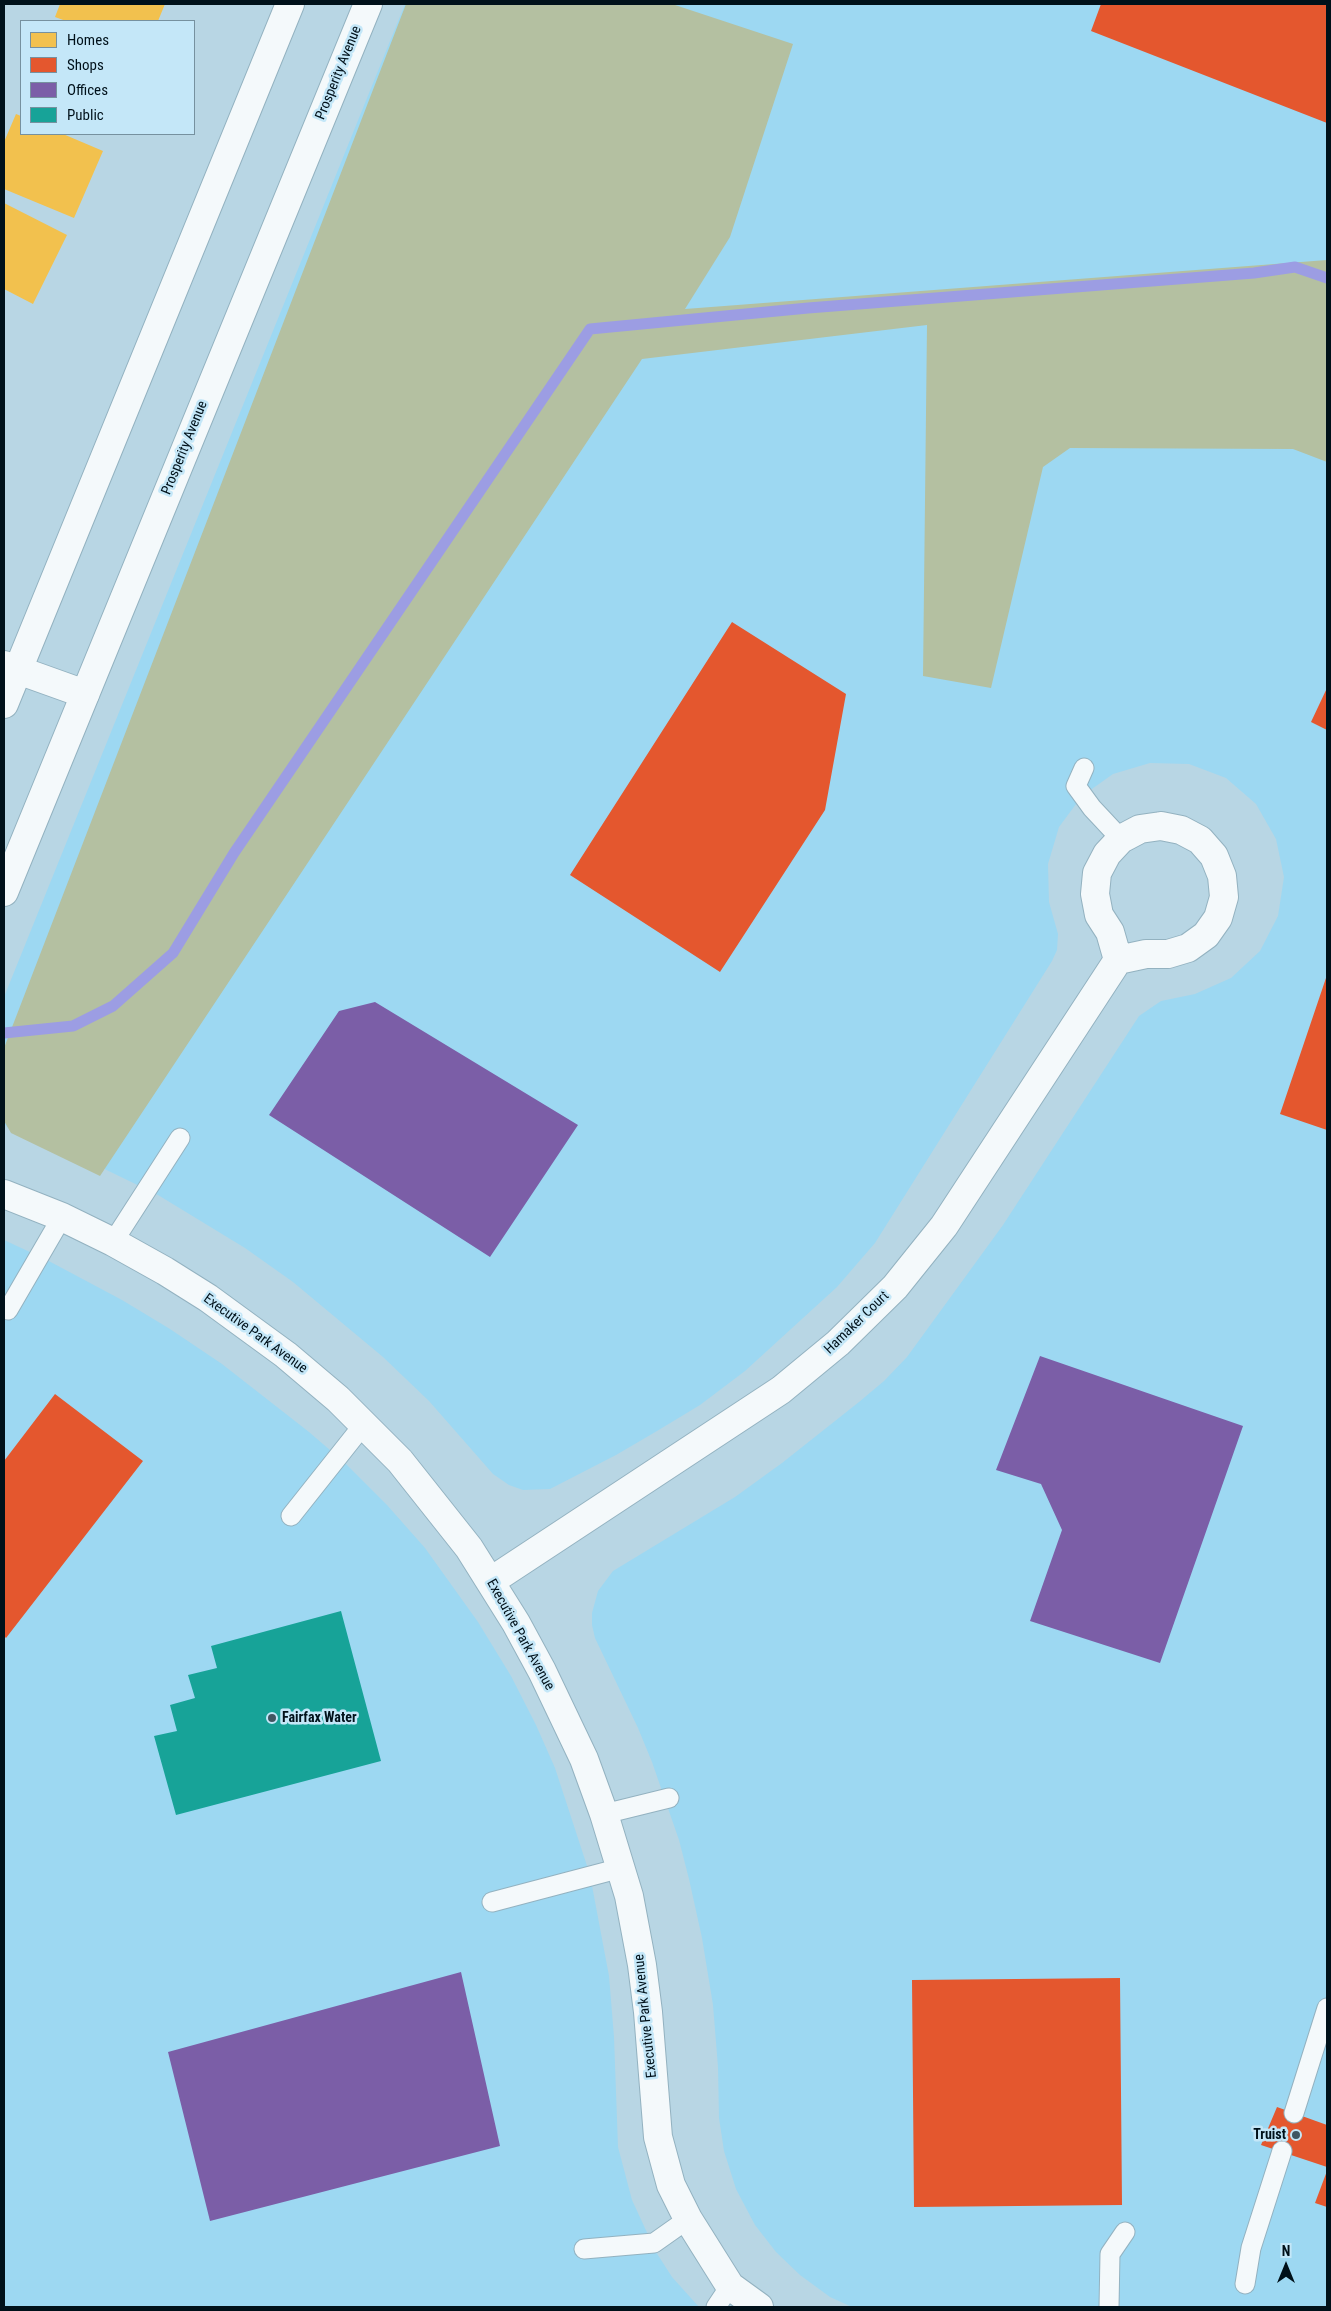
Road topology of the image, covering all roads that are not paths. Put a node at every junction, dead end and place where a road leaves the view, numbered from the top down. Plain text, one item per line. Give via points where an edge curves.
1 (290, 4) edge
2 (368, 4) edge
3 (11, 667) edge
4 (86, 694) junction
5 (4, 704) edge
6 (1084, 768) dead end
7 (1121, 839) junction
8 (4, 892) edge
9 (1118, 960) junction
10 (180, 1138) dead end
11 (4, 1194) edge
12 (62, 1217) junction
13 (113, 1242) junction
14 (8, 1310) dead end
15 (364, 1424) junction
16 (290, 1516) dead end
17 (491, 1581) junction
18 (669, 1798) dead end
19 (604, 1814) junction
20 (621, 1868) junction
21 (492, 1902) dead end
22 (1327, 2008) edge
23 (1294, 2113) dead end
24 (1282, 2151) dead end
25 (688, 2219) junction
26 (1125, 2232) dead end
27 (584, 2249) dead end
28 (1244, 2284) dead end
29 (723, 2297) edge
30 (758, 2307) edge
31 (1109, 2307) edge

1 - 3 street
2 - 4 street, Prosperity Avenue
3 - 4 street
3 - 5 street
4 - 8 street, Prosperity Avenue
6 - 7 lane via 1076,786
7 - 9 street via 1106,854 1097,873 1095,894 1099,915 1110,932
7 - 9 street via 1140,829 1161,826 1181,830 1200,840 1214,856 1222,876 1224,897 1218,918 1206,935 1188,948 1168,954 1146,954
9 - 17 street, Hamaker Court via 944,1226 895,1287 838,1343 781,1390
10 - 13 lane
11 - 12 street, Executive Park Avenue
12 - 13 street, Executive Park Avenue
12 - 14 lane
13 - 15 street, Executive Park Avenue via 251,1329 314,1377
15 - 16 lane
15 - 17 street, Executive Park Avenue via 400,1461
17 - 19 street, Executive Park Avenue via 542,1672 584,1759
18 - 19 lane
19 - 20 street, Executive Park Avenue
20 - 21 lane
20 - 25 street, Executive Park Avenue via 629,1896 648,2012 658,2137 671,2185
22 - 23 lane
24 - 28 lane via 1251,2248
25 - 27 lane via 654,2243
25 - 29 street, Executive Park Avenue
26 - 31 lane via 1110,2254
29 - 30 street

